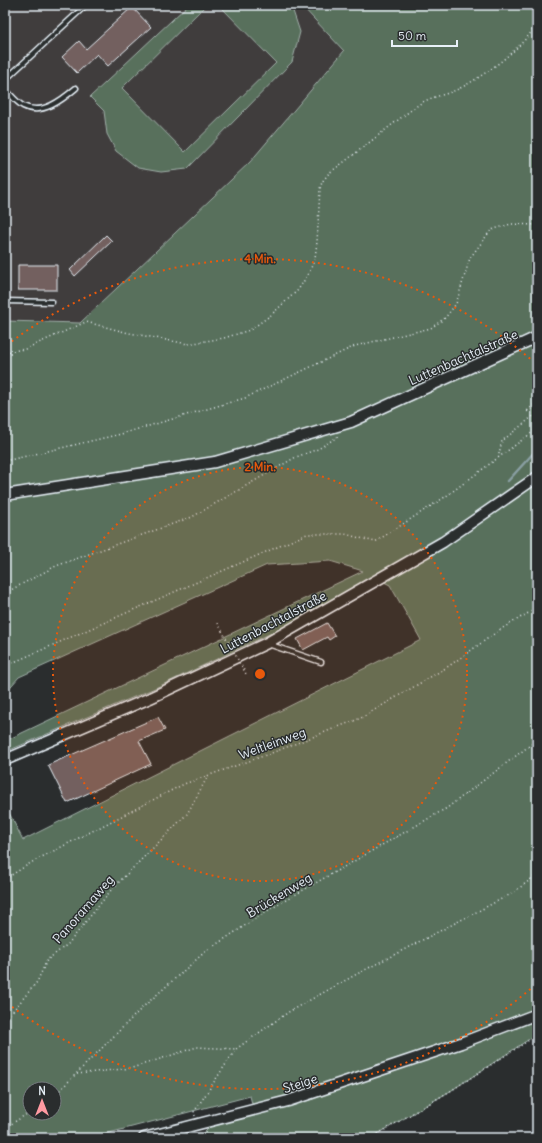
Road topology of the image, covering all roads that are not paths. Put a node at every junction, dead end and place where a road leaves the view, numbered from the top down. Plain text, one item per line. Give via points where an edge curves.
1 (86, 5) edge
2 (5, 80) edge
3 (76, 88) dead end
4 (5, 89) edge
5 (5, 301) edge
6 (52, 302) dead end
7 (537, 337) edge
8 (537, 477) edge
9 (5, 495) edge
10 (267, 643) junction
11 (321, 662) dead end
12 (5, 760) edge
13 (537, 1014) edge
14 (144, 1138) edge

1 - 2 lane
3 - 4 lane via 59,102 37,109 23,106
5 - 6 lane
7 - 9 street, Luttenbachtalstraße via 351,422 215,462
8 - 10 street, Luttenbachtalstraße via 443,542
10 - 11 lane
10 - 12 street, Luttenbachtalstraße via 150,698
13 - 14 street, Steige via 461,1043 288,1101

